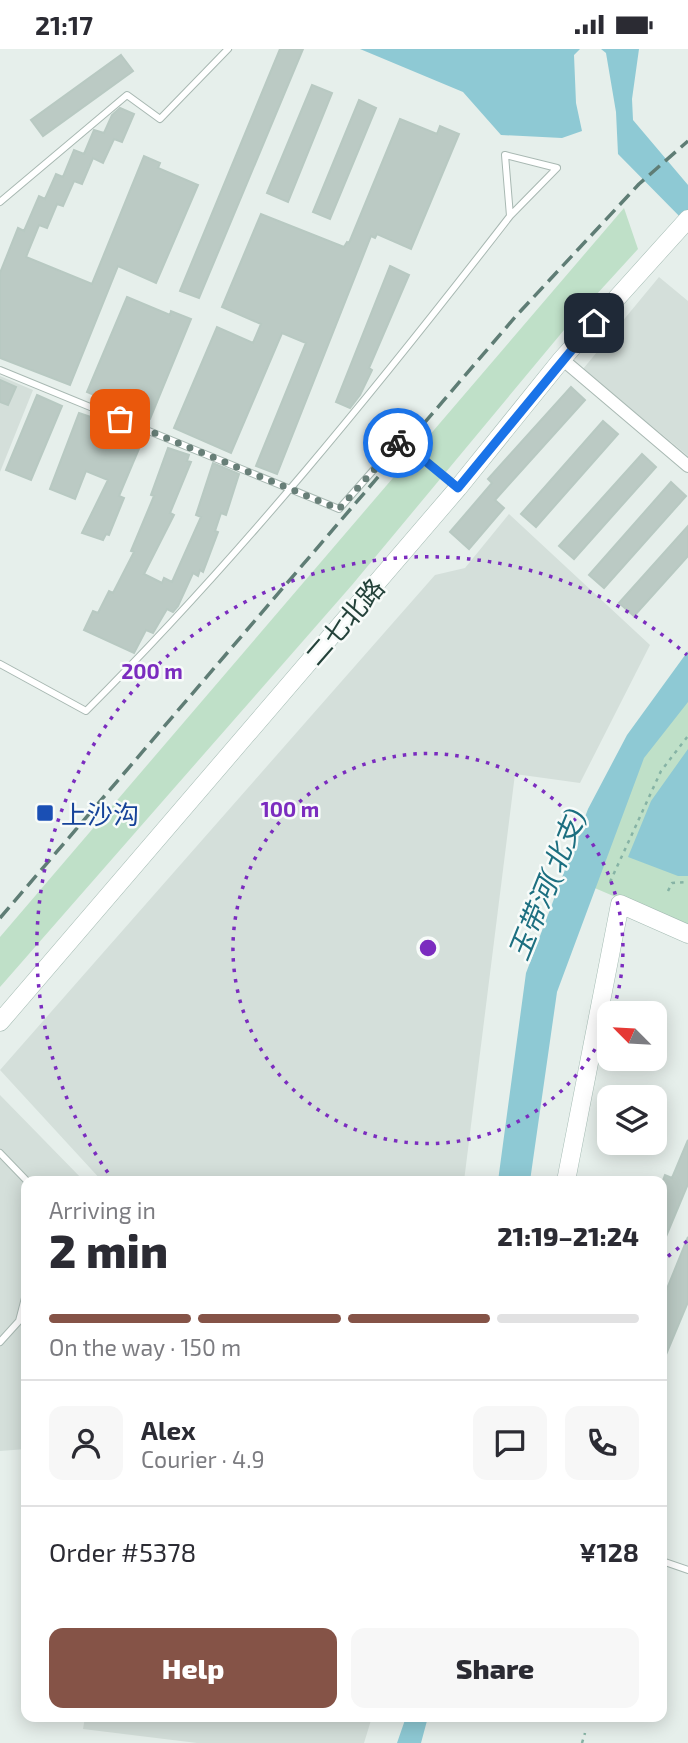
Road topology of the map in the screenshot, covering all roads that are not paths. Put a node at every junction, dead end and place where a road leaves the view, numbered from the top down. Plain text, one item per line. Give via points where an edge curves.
1 (228, 49) edge
2 (0, 202) edge
3 (510, 216) junction
4 (688, 219) edge
5 (562, 359) junction
6 (0, 370) edge
7 (688, 466) edge
8 (288, 488) junction
9 (458, 488) junction
10 (0, 664) edge
11 (688, 934) edge
12 (0, 1022) edge
13 (0, 1153) edge
14 (22, 1176) edge
15 (567, 1176) edge
16 (21, 1313) edge
17 (0, 1342) edge
18 (667, 1563) edge
19 (688, 1570) edge

1 - 2 lane via 160,119 127,95
3 - 3 lane via 505,155 557,168 529,197
3 - 8 lane via 381,382
4 - 5 main road, 二七北路
5 - 7 street
5 - 9 main road, 二七北路
6 - 8 lane
8 - 9 lane via 339,509 400,440
8 - 10 lane via 170,627 86,711
9 - 12 main road, 二七北路
11 - 15 main road via 620,905
13 - 14 lane
16 - 17 lane
18 - 19 lane

